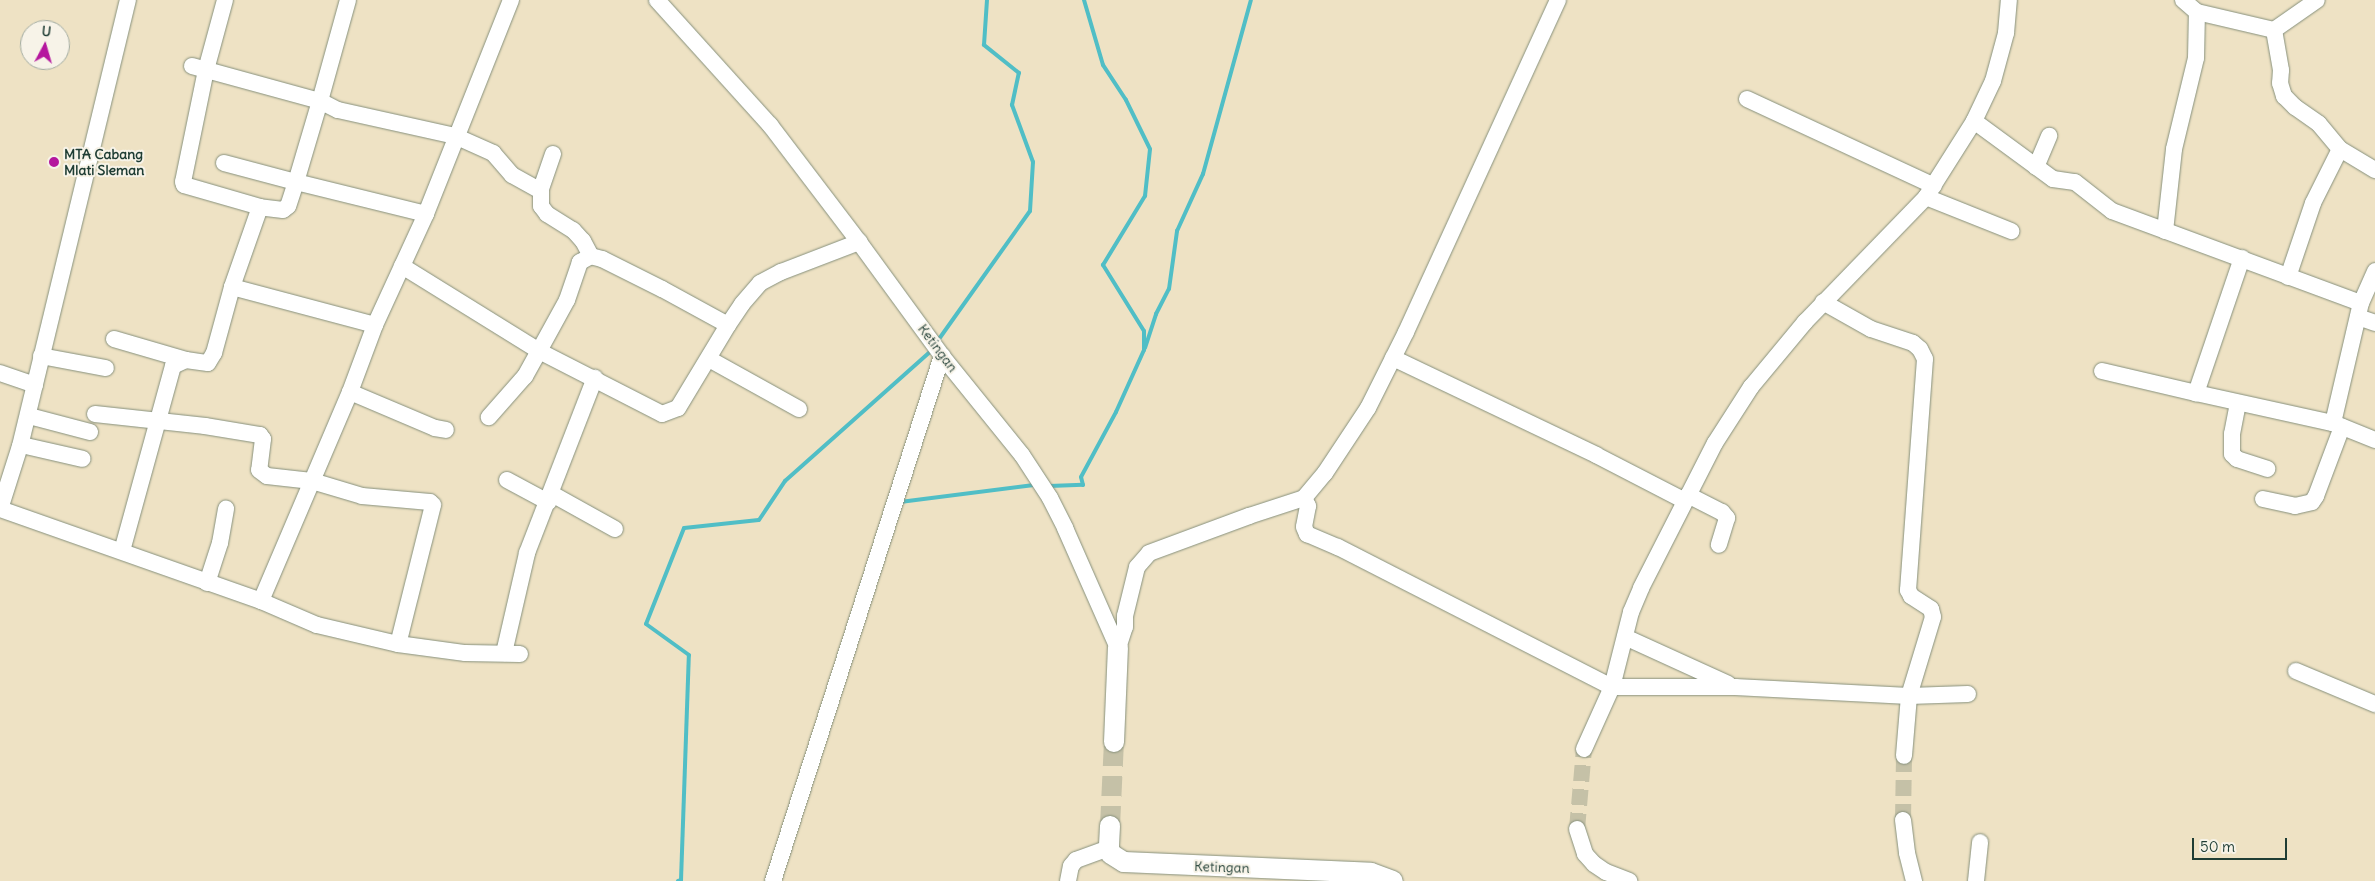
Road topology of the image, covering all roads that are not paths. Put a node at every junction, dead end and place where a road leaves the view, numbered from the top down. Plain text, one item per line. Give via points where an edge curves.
1 (128, 0) edge
2 (225, 0) edge
3 (348, 0) edge
4 (511, 0) edge
5 (657, 0) edge
6 (1558, 0) edge
7 (2009, 0) edge
8 (2184, 0) edge
9 (2317, 0) edge
10 (2197, 12) junction
11 (2274, 30) junction
12 (199, 68) junction
13 (1747, 99) dead end
14 (320, 101) junction
15 (1974, 120) junction
16 (456, 136) junction
17 (2049, 136) dead end
18 (2340, 149) junction
19 (553, 154) dead end
20 (224, 163) dead end
21 (2036, 166) junction
22 (2375, 170) edge
23 (296, 182) junction
24 (541, 191) junction
25 (1930, 192) junction
26 (260, 207) junction
27 (426, 214) junction
28 (2165, 230) junction
29 (2011, 231) dead end
30 (859, 242) junction
31 (591, 256) junction
32 (2242, 258) junction
33 (402, 266) junction
34 (2375, 271) edge
35 (2288, 277) junction
36 (232, 287) junction
37 (1823, 302) junction
38 (2359, 310) junction
39 (2375, 323) edge
40 (375, 325) junction
41 (728, 325) junction
42 (114, 340) dead end
43 (539, 351) junction
44 (41, 356) junction
45 (942, 356) junction
46 (1393, 358) junction
47 (709, 359) junction
48 (186, 360) junction
49 (106, 368) dead end
50 (2102, 371) dead end
51 (0, 373) edge
52 (595, 378) junction
53 (35, 385) junction
54 (350, 392) junction
55 (2196, 394) junction
56 (2238, 402) junction
57 (799, 410) dead end
58 (95, 414) dead end
59 (33, 417) dead end
60 (488, 417) dead end
61 (158, 422) junction
62 (2338, 425) junction
63 (446, 430) dead end
64 (90, 432) dead end
65 (2373, 438) edge
66 (26, 446) dead end
67 (83, 459) dead end
68 (2267, 469) dead end
69 (507, 480) dead end
70 (312, 481) junction
71 (550, 498) junction
72 (1304, 498) junction
73 (1687, 498) junction
74 (2263, 499) dead end
75 (0, 509) edge
76 (226, 509) dead end
77 (615, 529) dead end
78 (1719, 544) dead end
79 (122, 551) junction
80 (207, 583) junction
81 (260, 600) junction
82 (1625, 638) junction
83 (398, 644) junction
84 (1118, 648) junction
85 (2296, 671) dead end
86 (1612, 687) junction
87 (1735, 688) junction
88 (1968, 694) dead end
89 (1909, 696) junction
90 (2375, 704) edge
91 (1114, 742) tunnel mouth
92 (1584, 749) tunnel mouth
93 (1904, 756) tunnel mouth
94 (1903, 820) tunnel mouth
95 (1110, 826) tunnel mouth
96 (1577, 829) tunnel mouth
97 (1980, 842) dead end
98 (1109, 848) junction
99 (773, 881) edge
100 (1068, 881) edge
101 (1392, 881) edge
102 (1629, 881) edge
103 (1914, 881) edge
104 (1976, 881) edge

1 - 44 street
2 - 12 street
3 - 14 street
4 - 16 street
5 - 30 street, Ketingan via 770,125
6 - 46 street
7 - 15 street via 2001,61
8 - 10 street
9 - 11 street
10 - 11 street
10 - 28 street via 2196,58 2174,149
11 - 18 street via 2284,96 2326,130
12 - 14 street
12 - 26 street via 183,182
13 - 25 street
14 - 16 street via 338,110
14 - 23 street
15 - 21 street
15 - 25 street
16 - 24 street via 493,153 512,175
16 - 27 street
17 - 21 street
18 - 22 street
18 - 35 street via 2313,203
19 - 24 street
20 - 23 street
21 - 28 street via 2053,179 2075,182 2112,211
23 - 26 street via 288,206 283,210
23 - 27 street
24 - 31 street via 542,209 572,230
25 - 29 street
25 - 37 street
26 - 36 street
27 - 33 street
28 - 32 street
30 - 41 street via 760,283
30 - 45 street, Ketingan
31 - 41 street
31 - 43 street via 580,262 567,300
32 - 35 street
32 - 55 street
33 - 40 street
33 - 43 street
34 - 38 street
35 - 38 street
36 - 40 street
36 - 48 street via 212,359 208,363
37 - 73 street via 1751,387 1715,443
37 - 89 street via 1871,329 1914,343 1925,359 1908,590 1911,596 1931,609 1933,617
38 - 39 street
38 - 62 street
40 - 54 street
41 - 47 street
42 - 48 street
43 - 52 street
43 - 60 street via 520,382
44 - 49 street
44 - 53 street
45 - 84 street, Ketingan via 1022,455 1050,498
45 - 99 street
46 - 72 street via 1368,408 1325,473
46 - 73 street
47 - 52 street via 678,408 662,414
47 - 57 street
48 - 61 street via 172,366
50 - 55 street
51 - 53 street
52 - 71 street
53 - 75 street
54 - 63 street
54 - 70 street
55 - 56 street
56 - 62 street
56 - 68 street via 2232,454 2237,459
58 - 61 street
59 - 64 street
61 - 70 street via 260,435 263,439 259,470 262,473
61 - 79 street
62 - 65 street
62 - 74 street via 2312,502 2295,506
66 - 67 street
69 - 71 street
70 - 81 street
70 - 83 street via 362,496 426,500 432,505
71 - 77 street
71 - 83 street via 527,553 512,653 465,653
72 - 84 street via 1149,553 1137,567
72 - 86 street via 1308,506 1304,527 1307,534
73 - 78 street via 1722,512 1727,518
73 - 82 street via 1641,588
75 - 79 street
76 - 80 street via 220,543
79 - 80 street
80 - 81 street
81 - 83 street via 317,625
82 - 86 street
82 - 87 street
84 - 91 main road, Ketingan
85 - 90 street
86 - 87 street
86 - 92 street
87 - 89 street
88 - 89 street
89 - 93 street
94 - 103 street
95 - 98 main road
96 - 102 street via 1585,854 1594,864
97 - 104 street
98 - 100 street via 1076,860
98 - 101 main road, Ketingan via 1117,859 1132,863 1371,873

